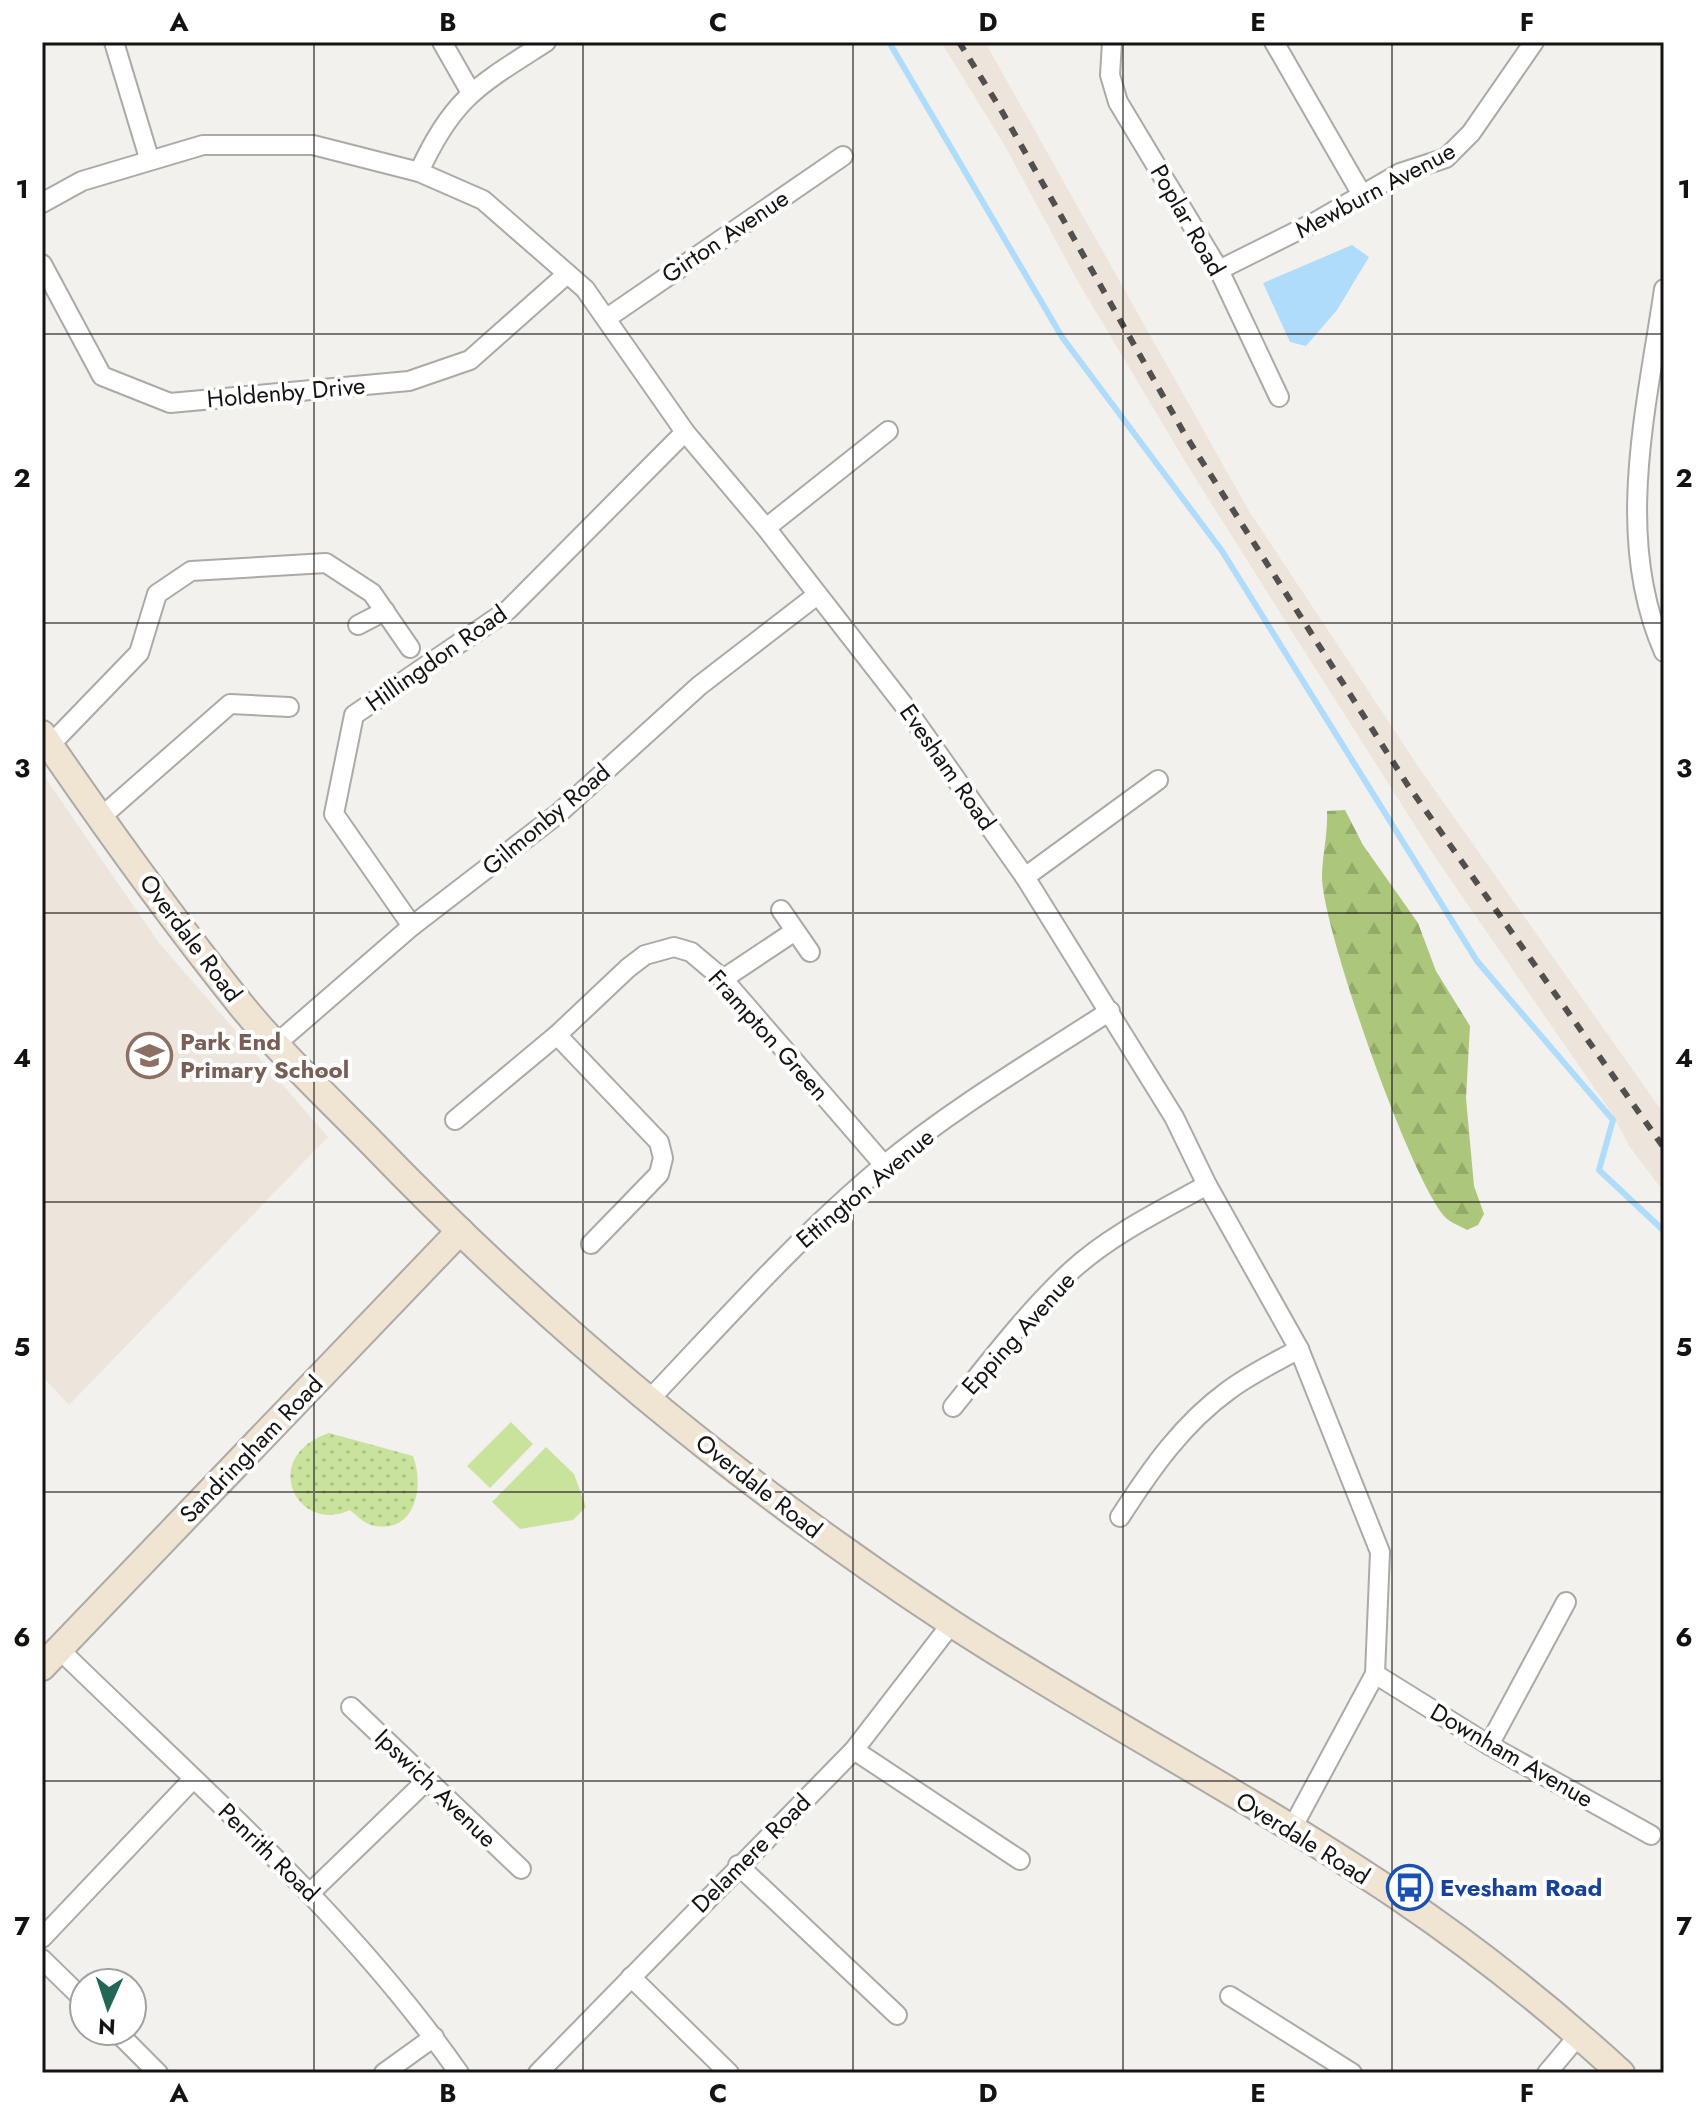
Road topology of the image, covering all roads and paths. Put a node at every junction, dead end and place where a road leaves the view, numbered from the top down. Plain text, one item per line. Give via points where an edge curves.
1 (114, 42) edge
2 (442, 42) edge
3 (546, 42) edge
4 (1112, 42) edge
5 (1274, 42) edge
6 (1534, 42) edge
7 (470, 91) junction
8 (843, 156) dead end
9 (149, 158) junction
10 (419, 172) junction
11 (1361, 193) junction
12 (42, 203) edge
13 (42, 264) edge
14 (1219, 270) junction
15 (567, 274) junction
16 (1664, 289) edge
17 (607, 318) junction
18 (1279, 397) dead end
19 (888, 431) dead end
20 (685, 432) junction
21 (766, 528) junction
22 (817, 595) junction
23 (385, 611) junction
24 (358, 625) dead end
25 (410, 648) dead end
26 (1664, 652) edge
27 (289, 707) dead end
28 (46, 740) edge
29 (1158, 780) dead end
30 (100, 818) junction
31 (1025, 877) junction
32 (781, 910) dead end
33 (412, 926) junction
34 (795, 931) junction
35 (810, 952) dead end
36 (723, 979) junction
37 (1110, 1011) junction
38 (557, 1035) junction
39 (276, 1044) junction
40 (455, 1120) dead end
41 (884, 1165) junction
42 (1207, 1185) junction
43 (460, 1231) junction
44 (591, 1244) dead end
45 (1299, 1349) junction
46 (649, 1400) junction
47 (953, 1407) dead end
48 (1120, 1517) dead end
49 (1566, 1602) dead end
50 (952, 1623) junction
51 (50, 1658) edge
52 (1375, 1674) junction
53 (351, 1707) dead end
54 (1489, 1745) junction
55 (854, 1750) junction
56 (193, 1779) junction
57 (427, 1780) junction
58 (1291, 1830) junction
59 (1651, 1835) dead end
60 (1020, 1860) dead end
61 (738, 1865) junction
62 (521, 1869) dead end
63 (311, 1892) junction
64 (42, 1938) edge
65 (42, 1959) edge
66 (631, 1977) junction
67 (68, 1984) edge
68 (1230, 1996) dead end
69 (897, 2015) dead end
70 (1579, 2035) junction
71 (434, 2037) junction
72 (130, 2047) edge
73 (152, 2071) edge
74 (384, 2073) edge
75 (459, 2073) edge
76 (538, 2073) edge
77 (729, 2073) edge
78 (1352, 2073) edge
79 (1547, 2073) edge
80 (1621, 2073) edge

1 - 9 street
2 - 7 street
3 - 7 street
4 - 14 street, Poplar Road via 1112,89
5 - 11 street
6 - 11 street, Mewburn Avenue via 1459,147 1425,168 1400,173
7 - 10 street via 437,131
8 - 17 street, Girton Avenue
9 - 10 street, Evesham Road via 203,145 313,145
9 - 12 street, Evesham Road via 82,181
10 - 15 street, Evesham Road via 483,200
11 - 14 street, Mewburn Avenue
13 - 15 street, Holdenby Drive via 102,376 170,403 409,381 470,360
14 - 18 street, Poplar Road
15 - 17 street, Evesham Road
16 - 26 street via 1636,508 1647,597
17 - 20 street, Evesham Road
19 - 21 street
20 - 21 street, Evesham Road
20 - 33 street, Hillingdon Road via 508,610 354,715 334,814
21 - 22 street, Evesham Road
22 - 31 street, Evesham Road via 903,704
22 - 33 street, Gilmonby Road via 699,686 559,813
23 - 24 street
23 - 25 street
23 - 28 street via 372,593 326,563 191,571 157,594 139,653
27 - 30 street via 230,704
28 - 30 street, Overdale Road
29 - 31 street
30 - 39 street, Overdale Road
31 - 37 street, Evesham Road
32 - 34 street
33 - 39 street, Gilmonby Road
34 - 35 street
34 - 36 street
36 - 38 street, Frampton Green via 691,952 660,950 628,968
36 - 41 street, Frampton Green
37 - 41 street, Ettington Avenue
37 - 42 street, Evesham Road via 1174,1117
38 - 40 street, Frampton Green
38 - 44 street via 659,1142 663,1158 659,1174
39 - 43 street, Overdale Road
41 - 46 street, Ettington Avenue via 772,1270
42 - 45 street, Evesham Road
42 - 47 street, Epping Avenue via 1129,1228 1072,1270 1023,1320
43 - 46 street, Overdale Road
43 - 51 street, Sandringham Road
45 - 48 street via 1229,1389 1188,1426 1154,1464
45 - 52 street, Evesham Road via 1380,1552
46 - 50 street, Overdale Road via 808,1526
49 - 54 street
50 - 55 street, Delamere Road
50 - 58 street, Overdale Road
51 - 56 street, Penrith Road
52 - 54 street, Downham Avenue
52 - 58 street, Evesham Road
53 - 57 street, Ipswich Avenue
54 - 59 street, Downham Avenue
55 - 60 street
55 - 61 street, Delamere Road
56 - 63 street, Penrith Road
56 - 64 street
57 - 62 street, Ipswich Avenue
57 - 63 street
58 - 70 street, Overdale Road via 1401,1898
61 - 66 street, Delamere Road
61 - 69 street
63 - 71 street, Penrith Road
65 - 67 street
66 - 76 street, Delamere Road
66 - 77 street
68 - 78 street
70 - 79 street
70 - 80 street, Overdale Road
71 - 74 street
71 - 75 street, Penrith Road
72 - 73 street

